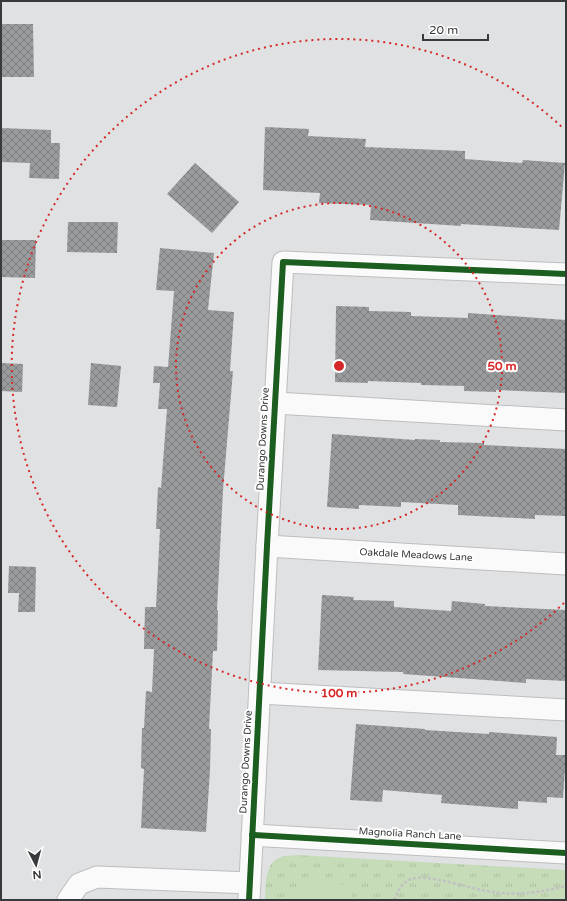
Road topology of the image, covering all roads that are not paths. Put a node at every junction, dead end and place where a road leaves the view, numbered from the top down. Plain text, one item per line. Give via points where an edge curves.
1 (566, 274) edge
2 (275, 403) junction
3 (566, 420) edge
4 (267, 546) junction
5 (566, 564) edge
6 (260, 693) junction
7 (566, 710) edge
8 (252, 836) junction
9 (566, 853) edge
10 (250, 891) edge
11 (68, 900) edge

1 - 2 street, Durango Downs Drive via 283,262
2 - 3 street
2 - 4 street, Durango Downs Drive
4 - 5 street, Oakdale Meadows Lane
4 - 6 street, Durango Downs Drive
6 - 7 street
6 - 8 street, Durango Downs Drive
8 - 9 street, Magnolia Ranch Lane
8 - 10 street, Durango Downs Drive
10 - 11 street via 97,877 79,884

